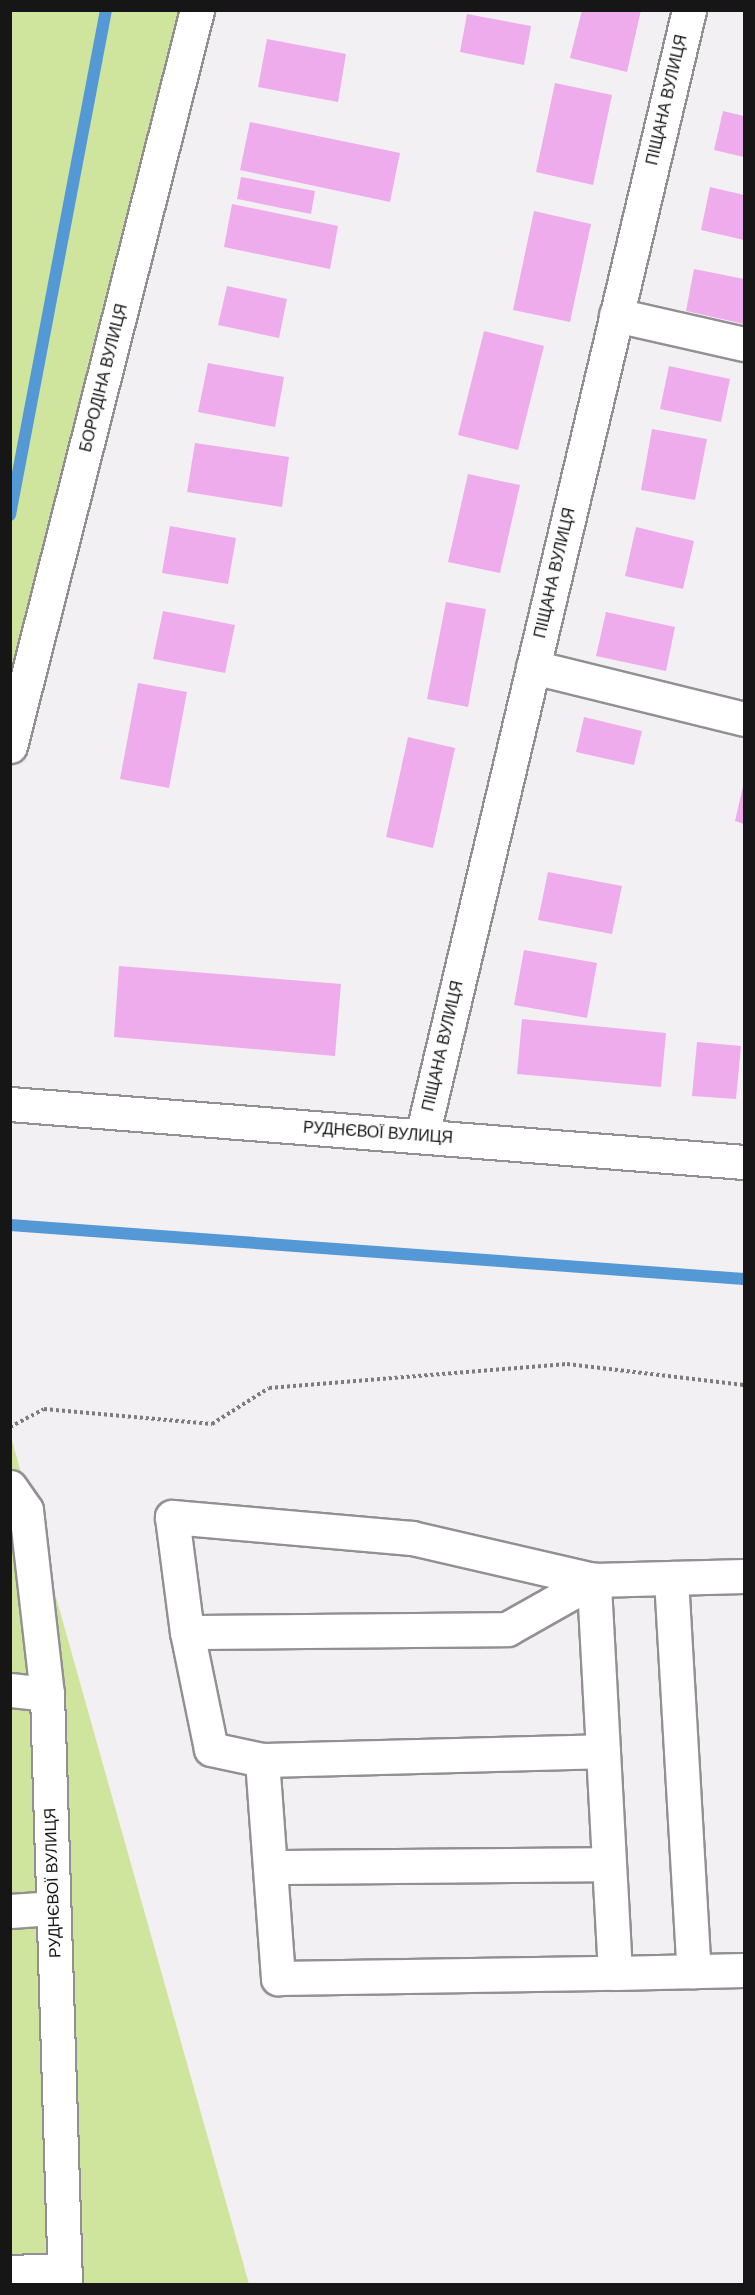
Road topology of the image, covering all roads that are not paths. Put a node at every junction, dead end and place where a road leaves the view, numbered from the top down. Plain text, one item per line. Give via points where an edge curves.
1 (197, 10) edge
2 (689, 10) edge
3 (616, 315) junction
4 (744, 344) edge
5 (533, 667) junction
6 (744, 718) edge
7 (10, 746) edge
8 (10, 1104) edge
9 (422, 1136) junction
10 (744, 1162) edge
11 (10, 1487) edge
12 (744, 1576) edge
13 (671, 1578) junction
14 (594, 1580) junction
15 (187, 1632) junction
16 (10, 1690) edge
17 (47, 1694) junction
18 (603, 1751) junction
19 (262, 1760) junction
20 (609, 1864) junction
21 (270, 1867) junction
22 (53, 1908) junction
23 (10, 1911) edge
24 (744, 1970) edge
25 (694, 1971) junction
26 (615, 1972) junction
27 (10, 2272) edge
28 (64, 2277) edge

1 - 7 street, БОРОДІНА ВУЛИЦЯ
2 - 3 street, ПІЩАНА ВУЛИЦЯ
3 - 4 street
3 - 5 street, ПІЩАНА ВУЛИЦЯ
5 - 6 street
5 - 9 street, ПІЩАНА ВУЛИЦЯ
8 - 9 street, РУДНЄВОЇ ВУЛИЦЯ
9 - 10 street, РУДНЄВОЇ ВУЛИЦЯ
11 - 17 street, РУДНЄВОЇ ВУЛИЦЯ via 26,1510
12 - 13 street
13 - 14 street
13 - 25 street
14 - 15 street via 507,1629
14 - 15 street via 412,1538 172,1517
14 - 18 street
15 - 19 street via 211,1749
16 - 17 street
17 - 22 street, РУДНЄВОЇ ВУЛИЦЯ
18 - 19 street
18 - 20 street
19 - 21 street
20 - 21 street
20 - 26 street
21 - 26 street via 278,1978
22 - 23 street
22 - 28 street, РУДНЄВОЇ ВУЛИЦЯ
24 - 25 street
25 - 26 street
27 - 28 street

